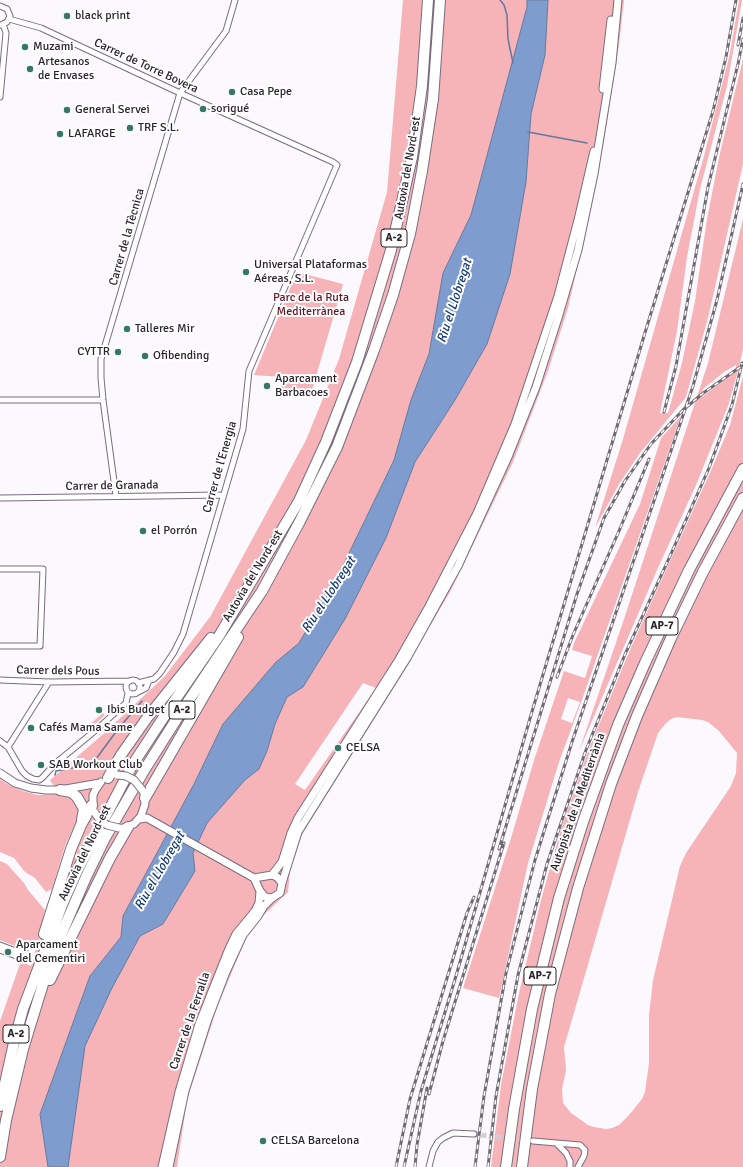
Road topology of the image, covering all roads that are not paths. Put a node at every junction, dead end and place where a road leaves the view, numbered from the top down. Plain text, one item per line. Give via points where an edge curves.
1 (235, 0) edge
2 (428, 0) edge
3 (440, 0) edge
4 (613, 0) edge
5 (618, 0) edge
6 (0, 6) edge
7 (9, 19) junction
8 (2, 25) edge
9 (180, 93) junction
10 (0, 97) edge
11 (337, 165) joint
12 (0, 400) edge
13 (103, 400) junction
14 (743, 469) edge
15 (116, 496) junction
16 (223, 497) junction
17 (0, 498) edge
18 (743, 498) edge
19 (0, 569) edge
20 (262, 591) junction
21 (235, 609) junction
22 (0, 646) edge
23 (0, 680) edge
24 (149, 680) junction
25 (130, 681) junction
26 (49, 682) junction
27 (115, 682) junction
28 (138, 683) junction
29 (127, 691) junction
30 (138, 692) junction
31 (0, 741) edge
32 (8, 747) junction
33 (0, 773) edge
34 (108, 779) junction
35 (79, 786) junction
36 (60, 790) junction
37 (144, 795) junction
38 (93, 804) junction
39 (144, 810) junction
40 (147, 818) junction
41 (139, 819) junction
42 (81, 825) junction
43 (124, 827) junction
44 (268, 875) junction
45 (254, 878) junction
46 (282, 883) junction
47 (260, 889) junction
48 (272, 898) junction
49 (0, 945) edge
50 (0, 950) edge
51 (29, 990) junction
52 (36, 1009) junction
53 (0, 1106) edge
54 (474, 1134) tunnel mouth
55 (533, 1141) tunnel mouth
56 (557, 1144) junction
57 (0, 1157) edge
58 (162, 1167) edge
59 (169, 1167) edge
60 (429, 1167) edge
61 (506, 1167) edge
62 (522, 1167) edge
63 (570, 1167) edge
64 (578, 1167) edge

1 - 9 street, Carrer de la Tècnica via 226,31
2 - 21 highway, Autovia del Nord-est / A-2 via 422,86 412,157 391,250 360,355 326,442 299,501
3 - 20 highway, Autovia del Nord-est / A-2 via 433,99 422,171 410,234 393,295 337,447
4 - 44 street via 597,138 558,296 515,424 477,513 428,608 375,698 298,818 282,862
5 - 46 street via 612,63 594,174 578,250 536,387 508,457 458,566 407,658 298,832
6 - 7 street via 7,9
7 - 8 street
7 - 9 street, Carrer de Torre Bovera via 41,28
8 - 10 street via 6,33
9 - 11 street, Carrer de Torre Bovera
9 - 13 street, Carrer de la Tècnica via 101,359
11 - 16 street, Carrer de l'Energia via 249,371 243,429
12 - 13 street
13 - 15 street, Carrer de la Tècnica
14 - 61 highway, Autopista de la Mediterrània / AP-7 via 659,632 618,726 587,809 559,898 532,1009
15 - 16 street, Carrer de Granada
15 - 17 street, Carrer de Granada
16 - 24 street, Carrer de l'Energia via 182,634 160,673
18 - 62 highway, AP-7 via 671,638 637,716 609,791 578,888 552,987 532,1089
19 - 22 street via 43,569 40,646
20 - 37 highway via 238,638
20 - 52 highway, Autovia del Nord-est / A-2 via 181,712 105,838 51,958
21 - 34 highway via 147,718
21 - 51 highway, Autovia del Nord-est / A-2 via 133,764 77,871
23 - 26 street, Carrer dels Pous
24 - 28 street, Carrer de l'Energia
24 - 30 street, Carrer de l'Energia via 146,688
25 - 27 street, Carrer dels Pous
25 - 28 street, Carrer de l'Energia
25 - 29 street via 127,684
26 - 27 street, Carrer dels Pous
26 - 32 street
27 - 29 street, Carrer dels Pous
28 - 30 street
29 - 30 street via 133,694
29 - 32 street via 126,703 39,780 27,776 22,771
31 - 32 street
33 - 36 street via 15,783 30,788
34 - 35 street
34 - 37 street, bridge via 126,776 134,780
34 - 38 street
35 - 36 street
35 - 38 street via 87,790
36 - 42 highway via 71,792 77,797 84,809
37 - 39 street
38 - 42 highway
38 - 43 street, bridge via 103,823 110,827
39 - 40 street
39 - 41 street
40 - 41 street
40 - 45 street
41 - 43 street
42 - 51 highway via 71,849
43 - 52 highway
44 - 45 street
44 - 46 street via 277,877
44 - 47 street via 260,881
45 - 47 street
46 - 48 street via 280,893
47 - 48 street via 265,897
47 - 58 street, Carrer de la Ferralla via 255,911 236,934 228,950 199,1024 179,1092
48 - 59 street, Carrer de la Ferralla via 241,938 221,985 185,1091
49 - 50 street via 18,954
51 - 53 highway, Autovia del Nord-est / A-2
52 - 57 highway, Autovia del Nord-est / A-2 via 14,1087
54 - 60 street via 453,1132 443,1138 432,1151
55 - 56 street
56 - 63 street via 566,1153
56 - 64 street via 578,1144 582,1147 584,1156

